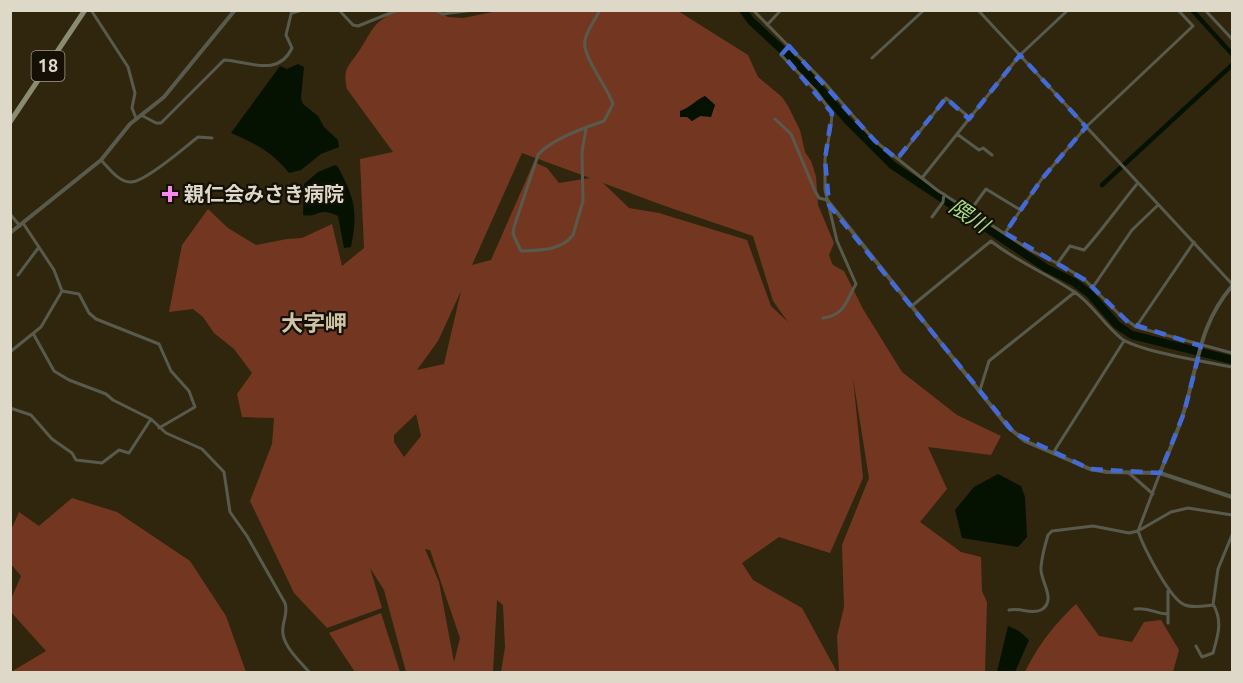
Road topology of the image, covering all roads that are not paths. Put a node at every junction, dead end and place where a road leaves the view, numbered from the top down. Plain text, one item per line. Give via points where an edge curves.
1 (85, 10) edge
2 (91, 10) edge
3 (236, 10) edge
4 (302, 10) edge
5 (339, 10) edge
6 (398, 10) edge
7 (435, 10) edge
8 (473, 10) edge
9 (600, 10) edge
10 (753, 10) edge
11 (781, 10) edge
12 (924, 10) edge
13 (978, 10) edge
14 (1068, 10) edge
15 (1178, 10) edge
16 (1205, 10) edge
17 (292, 12) edge
18 (448, 12) edge
19 (767, 25) junction
20 (1233, 39) edge
21 (788, 47) junction
22 (1020, 55) junction
23 (872, 58) dead end
24 (141, 115) junction
25 (136, 118) junction
26 (970, 118) junction
27 (775, 119) dead end
28 (10, 122) edge
29 (1086, 127) junction
30 (586, 129) junction
31 (957, 134) junction
32 (212, 138) dead end
33 (992, 155) dead end
34 (101, 159) junction
35 (898, 159) junction
36 (922, 178) junction
37 (1137, 184) dead end
38 (945, 194) junction
39 (828, 202) junction
40 (1158, 205) junction
41 (1019, 209) junction
42 (970, 211) junction
43 (10, 214) edge
44 (932, 217) dead end
45 (21, 224) junction
46 (10, 233) edge
47 (1005, 233) junction
48 (1194, 242) junction
49 (39, 247) junction
50 (1057, 264) junction
51 (18, 275) dead end
52 (1233, 285) edge
53 (1093, 287) junction
54 (62, 291) junction
55 (1075, 292) junction
56 (913, 305) junction
57 (823, 318) dead end
58 (1136, 327) junction
59 (34, 335) junction
60 (1124, 341) junction
61 (1201, 346) junction
62 (10, 352) edge
63 (1233, 353) edge
64 (1197, 360) junction
65 (1233, 367) edge
66 (981, 390) junction
67 (10, 408) edge
68 (151, 419) junction
69 (159, 428) junction
70 (1053, 453) junction
71 (1128, 472) junction
72 (1160, 473) junction
73 (1153, 494) junction
74 (1233, 497) edge
75 (1233, 515) edge
76 (1138, 531) junction
77 (1233, 535) edge
78 (1168, 590) junction
79 (1213, 604) junction
80 (1135, 609) dead end
81 (1009, 610) dead end
82 (1168, 614) junction
83 (1168, 623) dead end
84 (1196, 646) dead end
85 (309, 672) edge

1 - 28 main road, 18
2 - 25 street via 128,67
3 - 24 street via 164,97
4 - 17 street
5 - 6 street via 358,26
7 - 18 street
8 - 18 street
9 - 30 street via 584,47 613,104 604,121
10 - 19 street
11 - 19 street
12 - 23 street
13 - 22 street
14 - 22 street
15 - 29 street via 1193,26
16 - 20 street
17 - 24 street via 286,35 292,48 281,62 261,67 224,60 161,123
19 - 21 street
21 - 35 street via 875,141
21 - 39 street via 781,55 832,113 825,159
22 - 26 street
22 - 29 street
24 - 25 street
25 - 34 street
26 - 31 street
26 - 35 street via 946,98
27 - 39 street via 791,134 819,198
29 - 40 street
29 - 41 street
30 - 30 street via 582,152 583,201 573,235 549,250 521,251 514,227 538,154 543,148
31 - 33 street
31 - 36 street
32 - 34 street via 198,136 141,180 130,183
34 - 45 street
35 - 36 street
36 - 38 street
37 - 50 street via 1084,250 1070,246
38 - 42 street
38 - 44 street
39 - 56 street
39 - 57 street via 837,241 856,284 841,311
40 - 48 street
40 - 53 street via 1132,230
41 - 42 street via 987,189
41 - 47 street
42 - 47 street
43 - 45 street
45 - 46 street
45 - 49 street
47 - 50 street
48 - 52 street
48 - 58 street
49 - 51 street
49 - 54 street
50 - 53 street
52 - 61 street via 1214,310
53 - 58 street
54 - 59 street
54 - 69 street via 79,294 96,319 159,344 195,407
55 - 56 street via 1009,256 991,241
55 - 60 street
55 - 66 street via 989,361
56 - 66 street
58 - 61 street
59 - 62 street
59 - 68 street via 54,371
60 - 64 street
60 - 70 street
61 - 63 street
61 - 64 street
64 - 65 street
64 - 72 street via 1184,413
66 - 70 street via 1020,438
67 - 68 street via 31,415 76,460 102,463 119,450 129,453
68 - 69 street
69 - 85 street via 202,449 224,472 230,512 285,603 284,639
70 - 71 street via 1098,471
71 - 72 street
71 - 73 street
72 - 73 street
72 - 74 street
73 - 76 street
75 - 76 street via 1188,508 1171,512
76 - 78 street
76 - 81 street via 1093,526 1052,531 1040,570 1047,603 1030,612
77 - 79 street via 1218,569
78 - 79 street via 1185,605
78 - 82 street
79 - 84 street via 1219,614 1219,634 1213,653 1202,657
80 - 82 street
82 - 83 street

